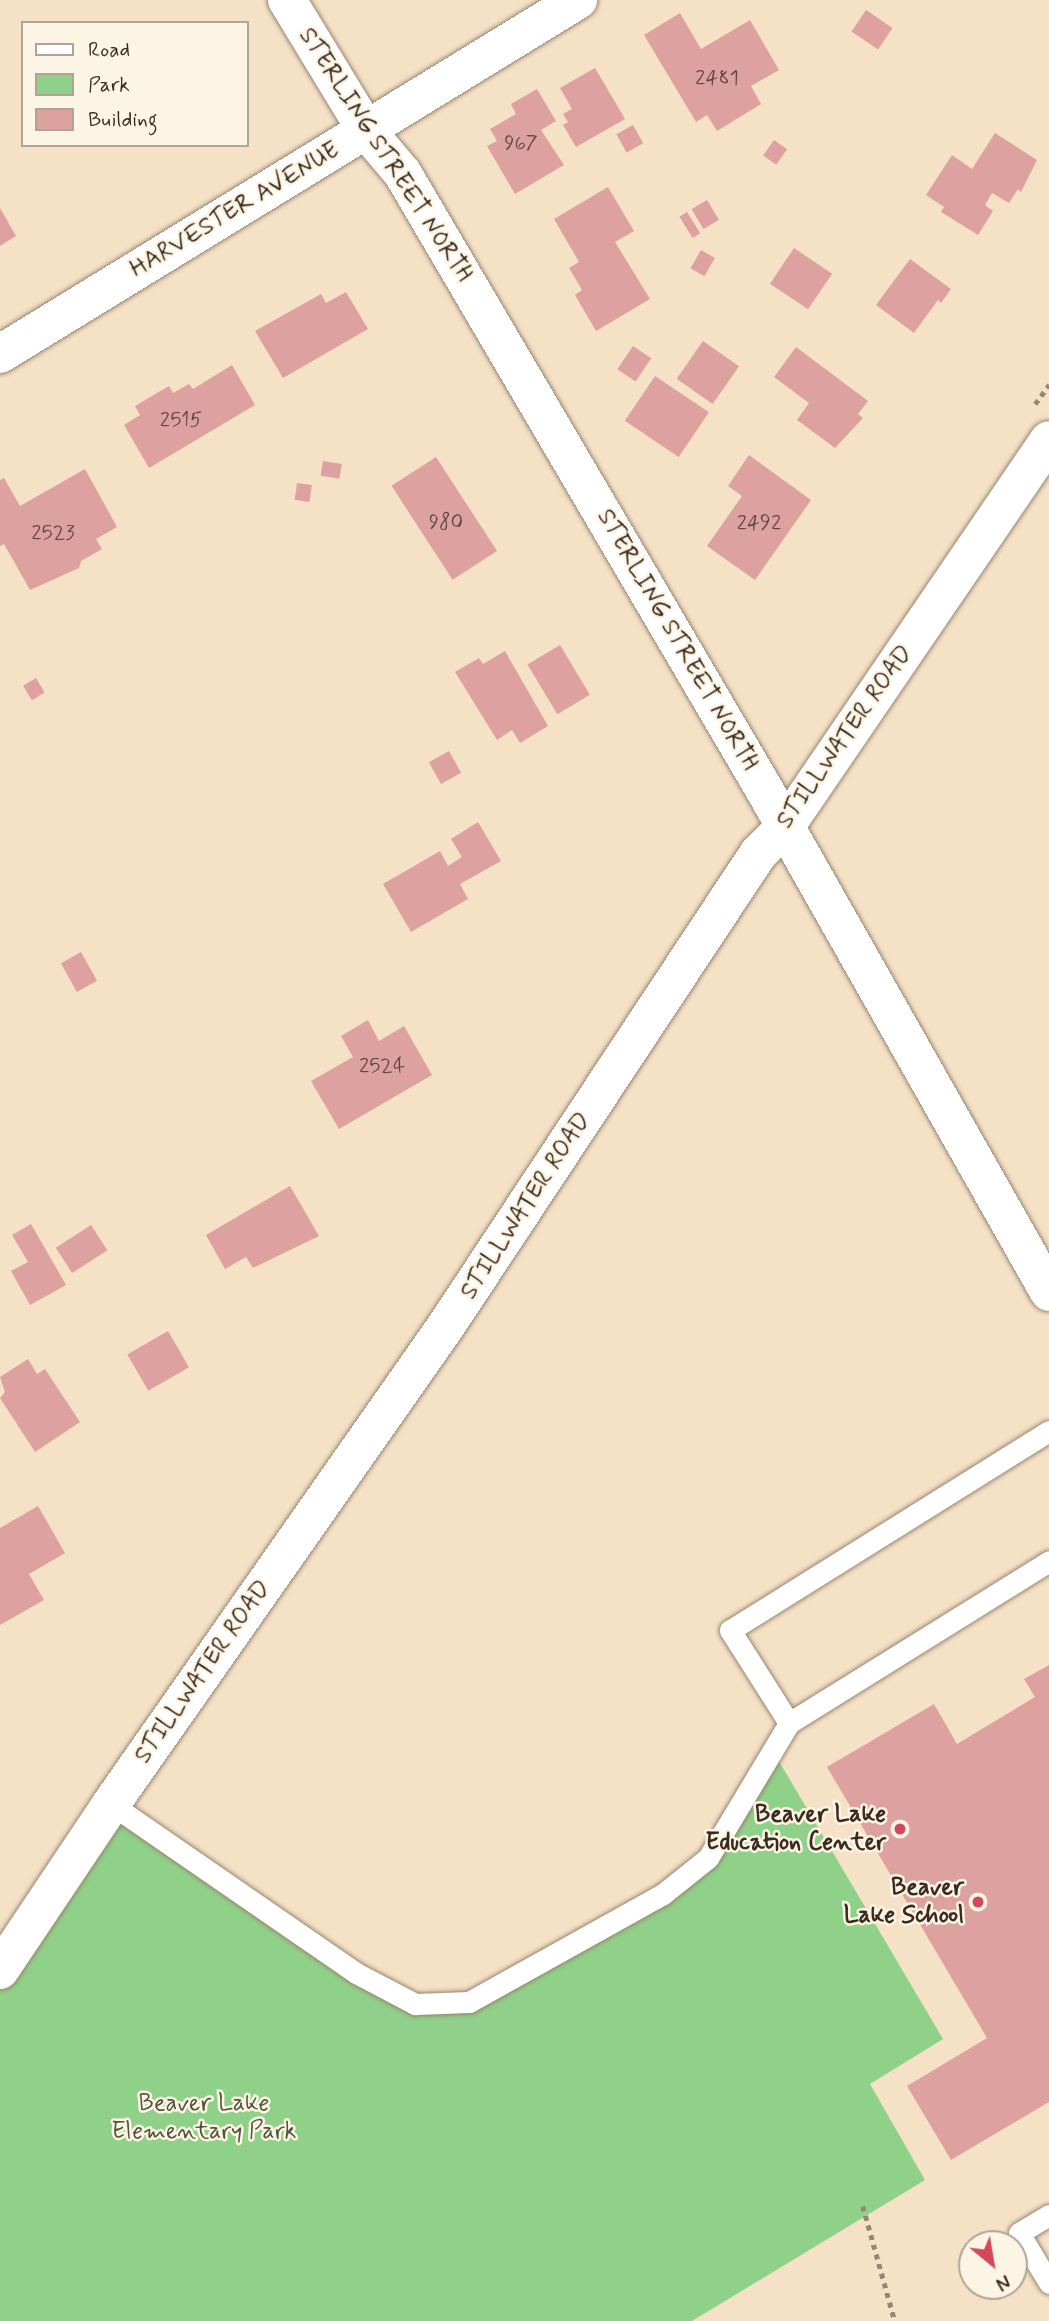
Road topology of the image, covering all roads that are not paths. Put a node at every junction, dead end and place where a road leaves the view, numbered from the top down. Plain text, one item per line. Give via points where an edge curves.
1 (286, 0) edge
2 (578, 0) edge
3 (366, 130) junction
4 (0, 354) edge
5 (1049, 440) edge
6 (785, 827) junction
7 (1049, 1292) edge
8 (1049, 1431) edge
9 (1049, 1562) edge
10 (789, 1723) junction
11 (111, 1804) junction
12 (0, 1970) edge
13 (1049, 2215) edge
14 (1049, 2283) edge

1 - 3 street, STERLING STREET NORTH
2 - 3 street, HARVESTER AVENUE
3 - 4 street, HARVESTER AVENUE
3 - 6 street, STERLING STREET NORTH via 403,174
5 - 6 street, STILLWATER ROAD
6 - 7 street, STERLING STREET NORTH
6 - 11 street, STILLWATER ROAD via 758,854 446,1326
8 - 10 lane via 730,1630
9 - 10 lane
10 - 11 lane via 708,1858 663,1894 469,2002 415,2004 356,1973
11 - 12 street, STILLWATER ROAD
13 - 14 lane via 1019,2233

